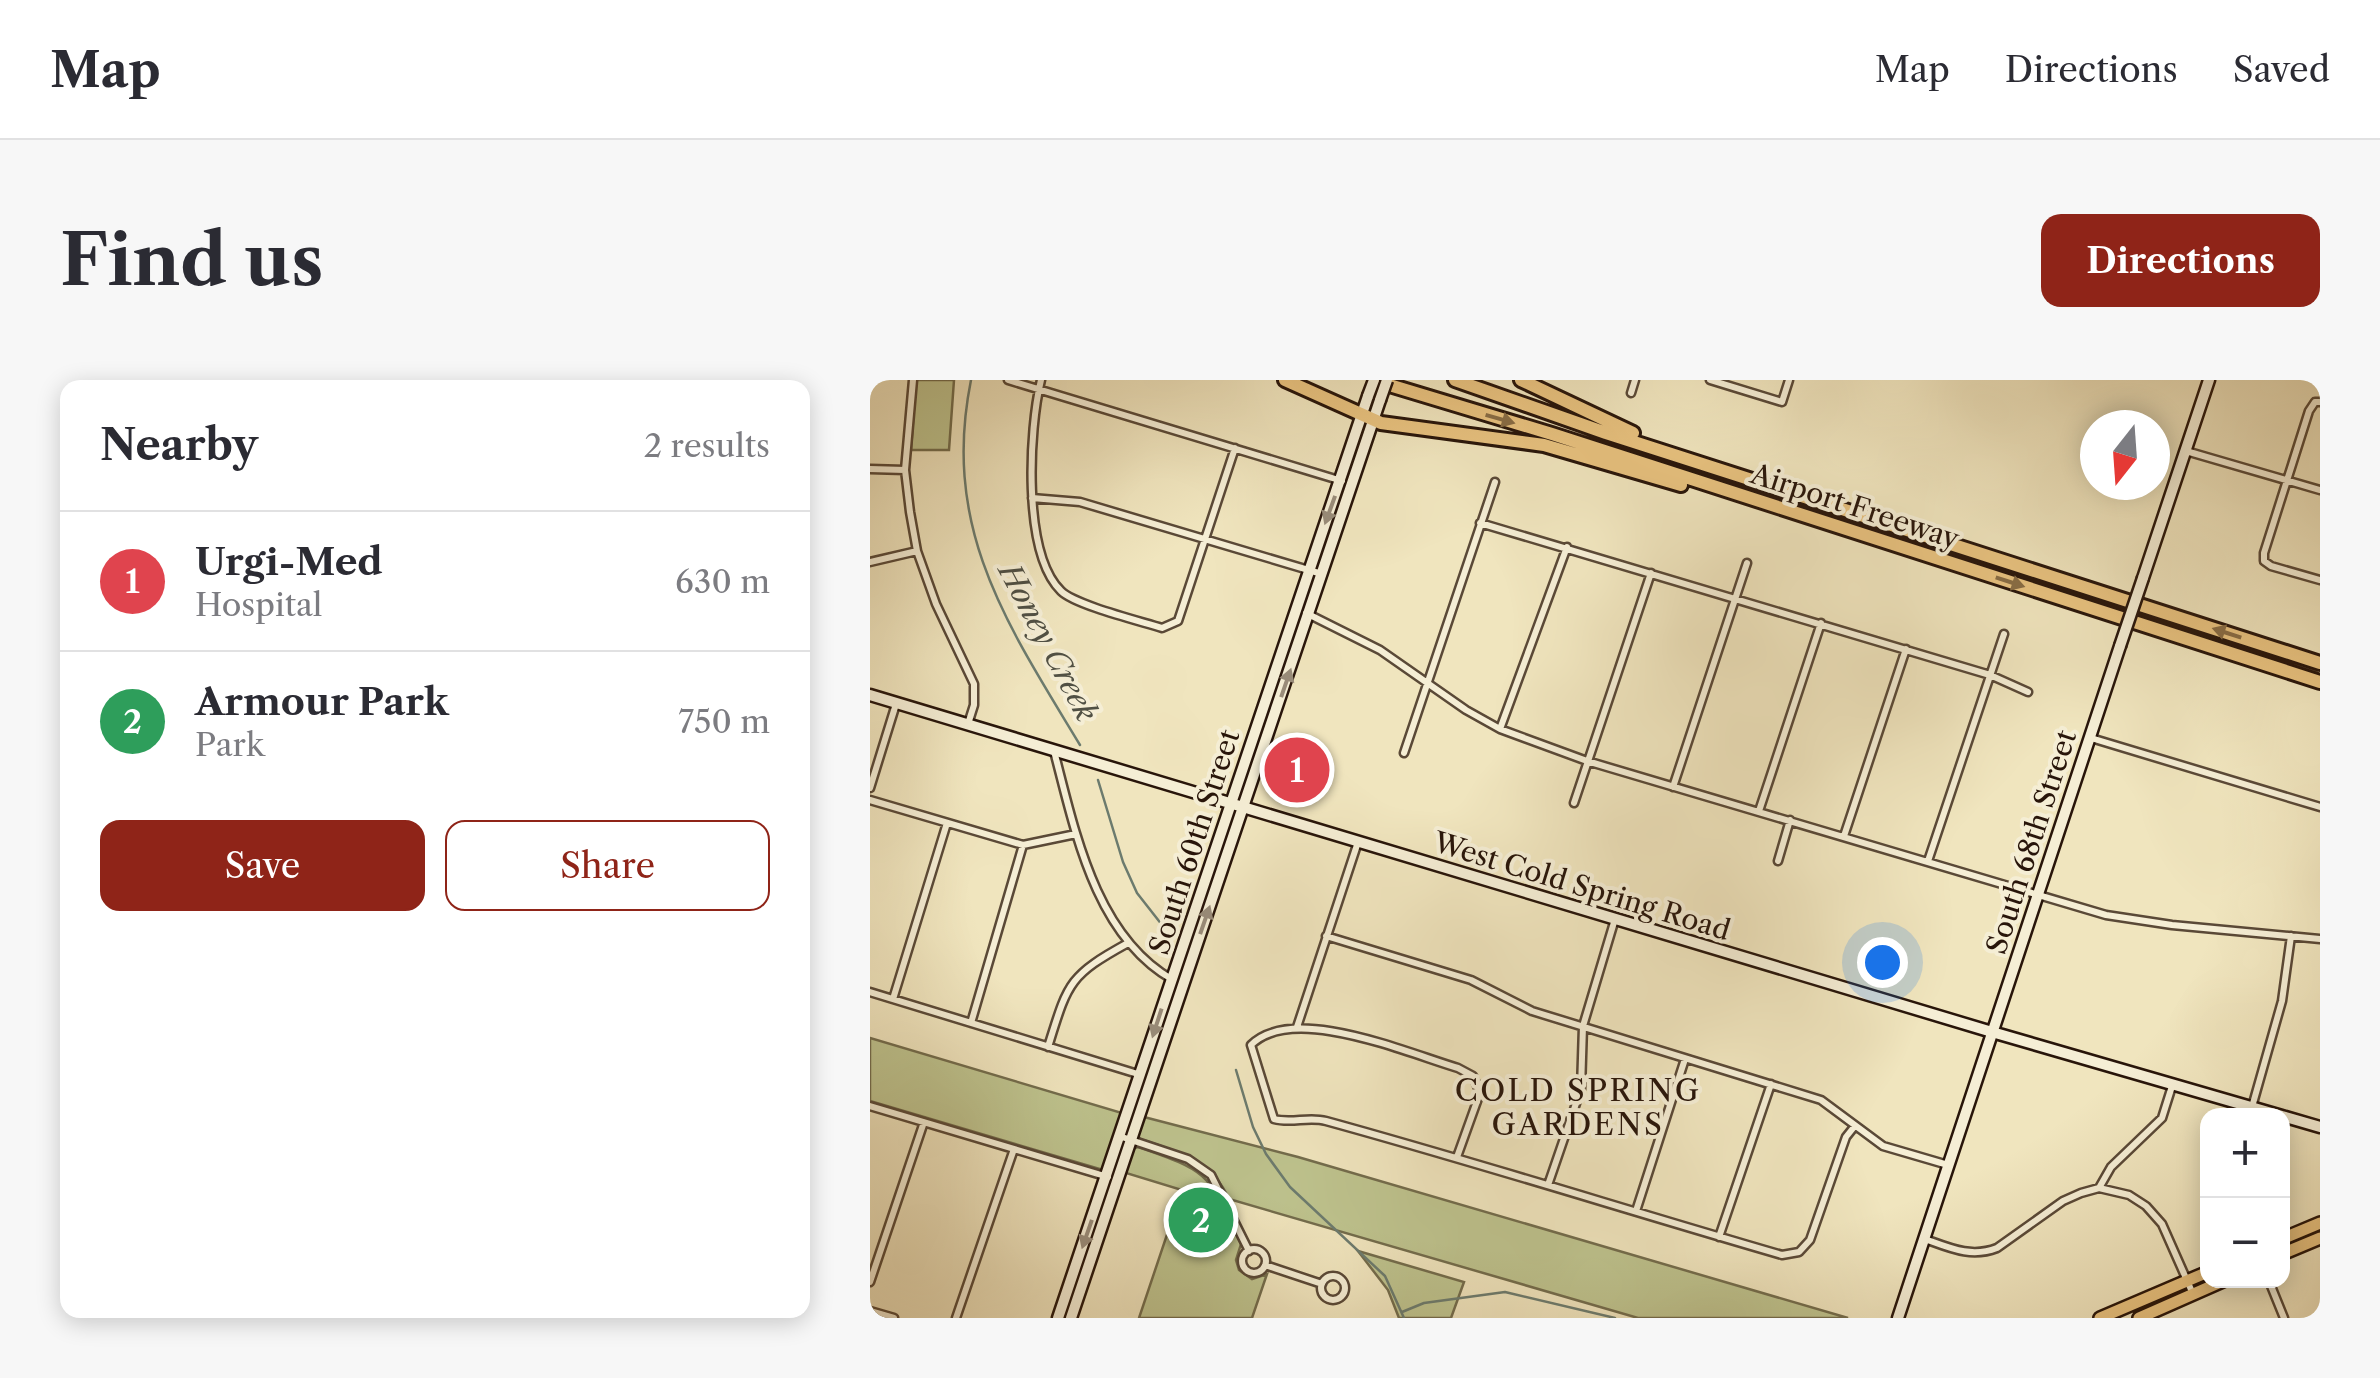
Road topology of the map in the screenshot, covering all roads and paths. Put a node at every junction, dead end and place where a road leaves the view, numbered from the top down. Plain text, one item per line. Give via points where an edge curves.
1 (912, 380) edge
2 (1008, 380) edge
3 (1041, 380) edge
4 (1285, 380) edge
5 (1374, 380) edge
6 (1386, 380) edge
7 (1455, 380) edge
8 (1521, 380) edge
9 (1636, 380) edge
10 (1710, 380) edge
11 (1789, 380) edge
12 (2209, 380) edge
13 (1039, 390) junction
14 (1631, 393) dead end
15 (1374, 398) junction
16 (2317, 402) edge
17 (1367, 419) junction
18 (1236, 448) junction
19 (2185, 450) junction
20 (870, 468) edge
21 (905, 470) junction
22 (1742, 476) junction
23 (2286, 480) junction
24 (1494, 482) dead end
25 (1346, 483) junction
26 (2320, 490) edge
27 (1032, 498) junction
28 (1770, 506) junction
29 (1480, 522) junction
30 (1205, 540) junction
31 (1567, 547) junction
32 (917, 551) junction
33 (870, 562) edge
34 (1747, 563) dead end
35 (1308, 570) junction
36 (1651, 573) junction
37 (1322, 574) junction
38 (2320, 580) edge
39 (1735, 598) junction
40 (1295, 610) junction
41 (1309, 614) junction
42 (1821, 623) junction
43 (2004, 634) dead end
44 (1906, 650) junction
45 (2320, 663) edge
46 (1990, 675) junction
47 (2320, 682) edge
48 (1427, 683) junction
49 (2028, 692) dead end
50 (870, 695) edge
51 (896, 703) junction
52 (968, 724) junction
53 (1500, 729) junction
54 (2090, 738) junction
55 (1054, 751) junction
56 (1404, 754) dead end
57 (1588, 761) junction
58 (1673, 787) junction
59 (870, 788) edge
60 (870, 800) edge
61 (1574, 803) dead end
62 (1230, 804) junction
63 (2320, 807) edge
64 (1243, 808) junction
65 (1759, 811) junction
66 (1790, 820) junction
67 (947, 823) junction
68 (1076, 834) junction
69 (1844, 836) junction
70 (1358, 842) junction
71 (1023, 845) junction
72 (1216, 845) junction
73 (1928, 860) junction
74 (1778, 861) dead end
75 (1222, 869) junction
76 (2037, 894) junction
77 (1615, 919) junction
78 (1326, 936) junction
79 (2291, 936) junction
80 (2320, 939) edge
81 (1128, 943) junction
82 (1172, 979) junction
83 (1184, 984) junction
84 (870, 992) edge
85 (893, 999) junction
86 (970, 1023) junction
87 (1583, 1026) junction
88 (1297, 1027) junction
89 (1992, 1032) junction
90 (1048, 1047) junction
91 (1685, 1059) junction
92 (1146, 1077) junction
93 (1771, 1084) junction
94 (2172, 1084) junction
95 (870, 1106) edge
96 (2252, 1106) junction
97 (2258, 1108) edge
98 (2290, 1118) edge
99 (924, 1122) junction
100 (1854, 1126) junction
101 (2320, 1126) edge
102 (1125, 1138) junction
103 (1014, 1149) junction
104 (1457, 1157) junction
105 (1948, 1165) junction
106 (1112, 1178) junction
107 (1548, 1185) junction
108 (2099, 1188) junction
109 (1636, 1211) junction
110 (2320, 1223) edge
111 (2290, 1236) edge
112 (1719, 1237) junction
113 (1924, 1238) junction
114 (2320, 1238) edge
115 (1249, 1250) junction
116 (2290, 1251) edge
117 (1265, 1265) junction
118 (2200, 1275) edge
119 (2187, 1281) junction
120 (870, 1282) edge
121 (1322, 1284) dead end
122 (2206, 1288) edge
123 (2272, 1288) edge
124 (2193, 1294) junction
125 (870, 1310) edge
126 (894, 1318) edge
127 (956, 1318) edge
128 (1058, 1318) edge
129 (1071, 1318) edge
130 (1898, 1318) edge
131 (2100, 1318) edge
132 (2139, 1318) edge
133 (2284, 1318) edge

1 - 21 street
2 - 13 street
3 - 13 street
4 - 17 highway
5 - 15 street, South 60th Street, bridge
5 -> 28 highway, Airport Freeway
6 - 15 street, South 60th Street, bridge
7 - 22 highway, Airport Freeway
8 - 22 highway via 1608,424 1728,464
9 - 14 street
10 - 11 street via 1782,402
12 - 19 street, South 68th Street
13 - 18 street
13 - 27 street
15 - 17 street, South 60th Street
16 - 23 street
17 - 25 street, South 60th Street
17 - 28 highway via 1544,445 1750,506
18 - 25 street
18 - 30 street
19 - 23 street
19 - 54 street, South 68th Street, bridge
20 - 21 street
21 - 32 street
45 -> 22 highway, Airport Freeway
23 - 26 street
23 - 38 street via 2264,561
24 - 29 street
25 -> 35 street, South 60th Street
25 - 37 street, South 60th Street
27 - 30 street via 1080,502
27 - 30 street via 1041,547 1061,592 1162,628 1178,621
28 -> 47 highway, Airport Freeway
29 - 31 street
29 - 48 street
30 - 35 street
31 - 36 street
31 - 53 street
32 - 33 street
32 - 52 street via 974,684
34 - 39 street
35 - 37 street
35 - 40 street, South 60th Street
36 - 39 street
36 - 57 street
37 - 41 street, South 60th Street
39 - 42 street
39 - 58 street
40 - 41 street
40 - 62 street, South 60th Street
41 - 48 street
64 -> 41 street, South 60th Street
42 - 44 street
42 - 65 street
43 - 46 street
44 - 46 street
44 - 69 street
46 - 49 street
46 - 73 street
48 - 53 street
48 - 56 street
50 - 51 street, West Cold Spring Road
51 - 52 street, West Cold Spring Road
51 - 59 street
52 - 55 street, West Cold Spring Road
53 - 57 street
54 - 63 street
54 - 76 street, South 68th Street
55 - 62 street, West Cold Spring Road
55 - 68 street
57 - 58 street
57 - 61 street
58 - 65 street
60 - 67 street
62 - 64 street, West Cold Spring Road
62 - 72 street, South 60th Street
64 - 70 street, West Cold Spring Road
64 - 75 street, South 60th Street
65 - 66 street
66 - 69 street
66 - 74 street
67 - 71 street
67 - 85 street
68 - 71 street
68 - 81 street
69 - 73 street
70 - 77 street, West Cold Spring Road
70 - 78 street
71 - 86 street
72 - 75 street via 1215,864
72 - 82 street, South 60th Street
73 - 76 street
83 -> 75 street, South 60th Street
76 - 79 street via 2122,918
76 - 89 street, South 68th Street
77 - 87 street
77 - 89 street, West Cold Spring Road
78 - 87 street via 1472,980 1532,1011
78 - 88 street
79 - 80 street
79 - 96 street via 2282,1002
81 - 82 street
81 - 90 street via 1087,966 1065,992
82 - 83 street
82 -> 92 street, South 60th Street
83 - 92 street, South 60th Street
84 - 85 street
85 - 86 street
86 - 90 street
87 - 91 street
87 - 107 street via 1580,1088
88 - 104 street via 1334,1032 1473,1076 1480,1093
88 - 104 street via 1261,1034 1251,1045 1274,1119 1310,1117
89 - 94 street, West Cold Spring Road
89 - 105 street, South 68th Street
90 - 92 street
91 - 93 street
91 - 109 street
92 - 102 street, South 60th Street
93 - 100 street via 1821,1100
93 - 112 street
94 - 96 street, West Cold Spring Road
94 - 108 street via 2162,1118 2110,1167
95 - 99 street
96 - 97 street, West Cold Spring Road
98 - 101 street, West Cold Spring Road
99 - 103 street
99 - 120 street
100 - 105 street via 1883,1146
100 - 112 street via 1810,1240 1799,1252 1782,1255
102 - 106 street, South 60th Street
102 - 115 street via 1210,1175
103 - 106 street
103 - 127 street
104 - 107 street
105 - 113 street, South 68th Street
106 -> 128 street, South 60th Street
106 - 129 street, South 60th Street
107 - 109 street
108 - 113 street via 2063,1201 1986,1252
108 - 119 street via 2129,1195 2155,1215
109 - 112 street
110 - 111 main road
113 - 130 street, South 68th Street
114 - 116 main road
115 - 117 street via 1261,1251
115 - 117 street via 1242,1260 1246,1270
117 - 121 street
118 - 119 main road
119 - 124 street
119 - 131 main road
122 - 124 main road
123 - 133 street
124 - 132 main road
125 - 126 street

